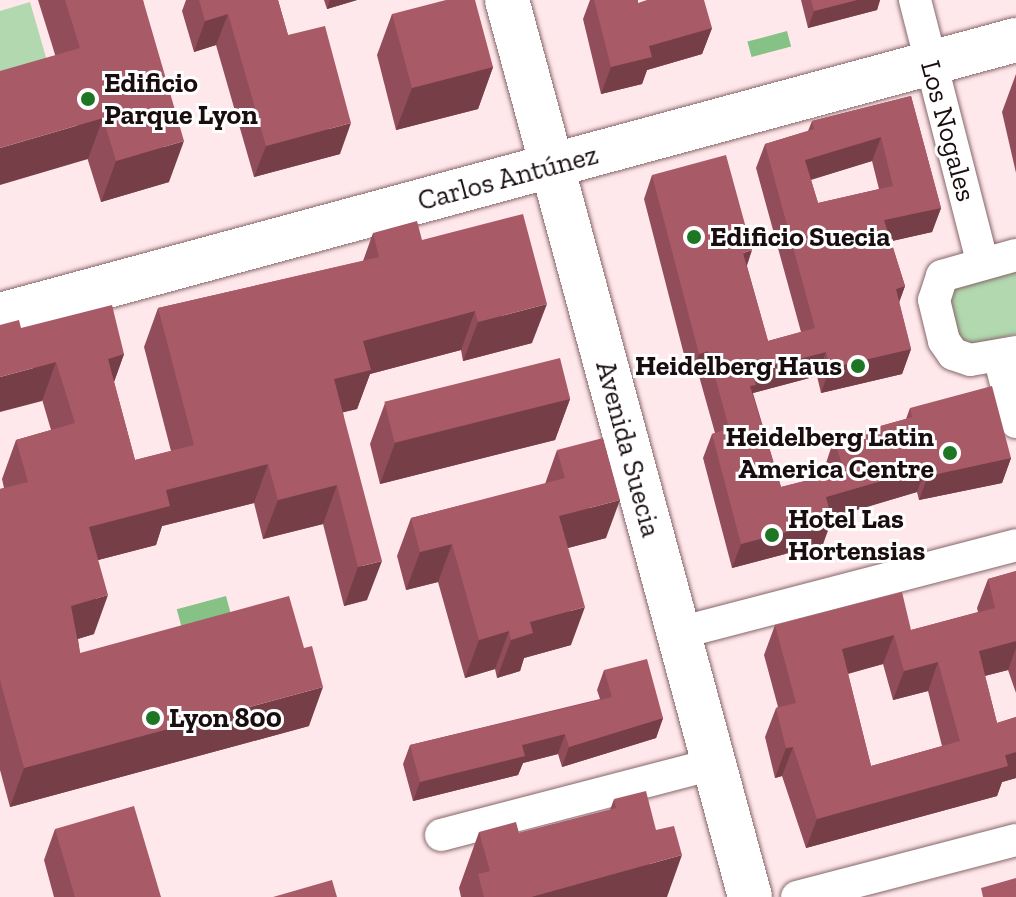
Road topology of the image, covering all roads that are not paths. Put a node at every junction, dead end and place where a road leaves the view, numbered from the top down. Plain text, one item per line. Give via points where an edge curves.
1 (507, 0) edge
2 (915, 0) edge
3 (1016, 40) edge
4 (930, 63) junction
5 (552, 165) junction
6 (1016, 255) edge
7 (982, 261) junction
8 (0, 315) edge
9 (1008, 354) edge
10 (1016, 422) edge
11 (1016, 545) edge
12 (679, 633) junction
13 (714, 764) junction
14 (441, 835) dead end
15 (1016, 840) edge
16 (750, 897) edge
17 (797, 897) edge

1 - 5 street, Avenida Suecia
2 - 4 street, Los Nogales
3 - 4 street, Carlos Antúnez
4 - 5 street, Carlos Antúnez
4 - 7 street, Los Nogales
5 - 8 street, Carlos Antúnez
5 - 12 street, Avenida Suecia
6 - 7 street
7 - 9 street via 942,276 934,300 944,341 953,354 970,360
9 - 10 street
11 - 12 street
12 - 13 street, Avenida Suecia
13 - 14 street
13 - 16 street, Avenida Suecia
15 - 17 street

